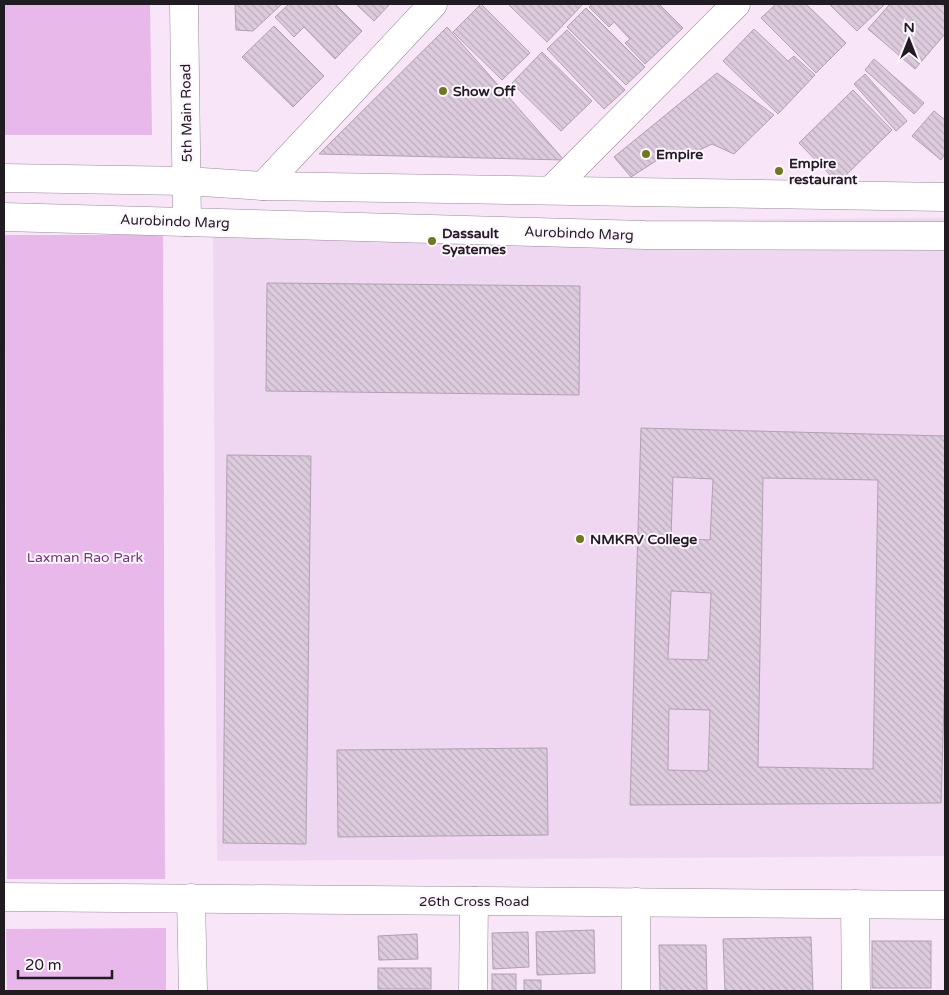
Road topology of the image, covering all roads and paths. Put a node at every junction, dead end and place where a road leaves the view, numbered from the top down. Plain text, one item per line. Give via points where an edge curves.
1 (184, 4) edge
2 (433, 4) edge
3 (736, 4) edge
4 (4, 178) edge
5 (187, 181) junction
6 (264, 186) junction
7 (551, 190) junction
8 (945, 197) edge
9 (4, 217) edge
10 (187, 222) junction
11 (945, 236) edge
12 (4, 897) edge
13 (191, 898) junction
14 (474, 901) junction
15 (636, 902) junction
16 (855, 904) junction
17 (945, 905) edge
18 (192, 991) edge
19 (473, 991) edge
20 (636, 991) edge
21 (856, 991) edge

1 - 5 street, 5th Main Road
2 - 6 street
3 - 7 street
4 - 5 street
5 - 6 street
5 - 10 street, 5th Main Road
6 - 7 street
7 - 8 street
9 - 10 street, Aurobindo Marg
10 - 11 street, Aurobindo Marg via 635,234
12 - 13 street, 26th Cross Road
13 - 14 street, 26th Cross Road
13 - 18 street
14 - 15 street, 26th Cross Road
14 - 19 street
15 - 16 street, 26th Cross Road
15 - 20 street
16 - 17 street, 26th Cross Road
16 - 21 street

